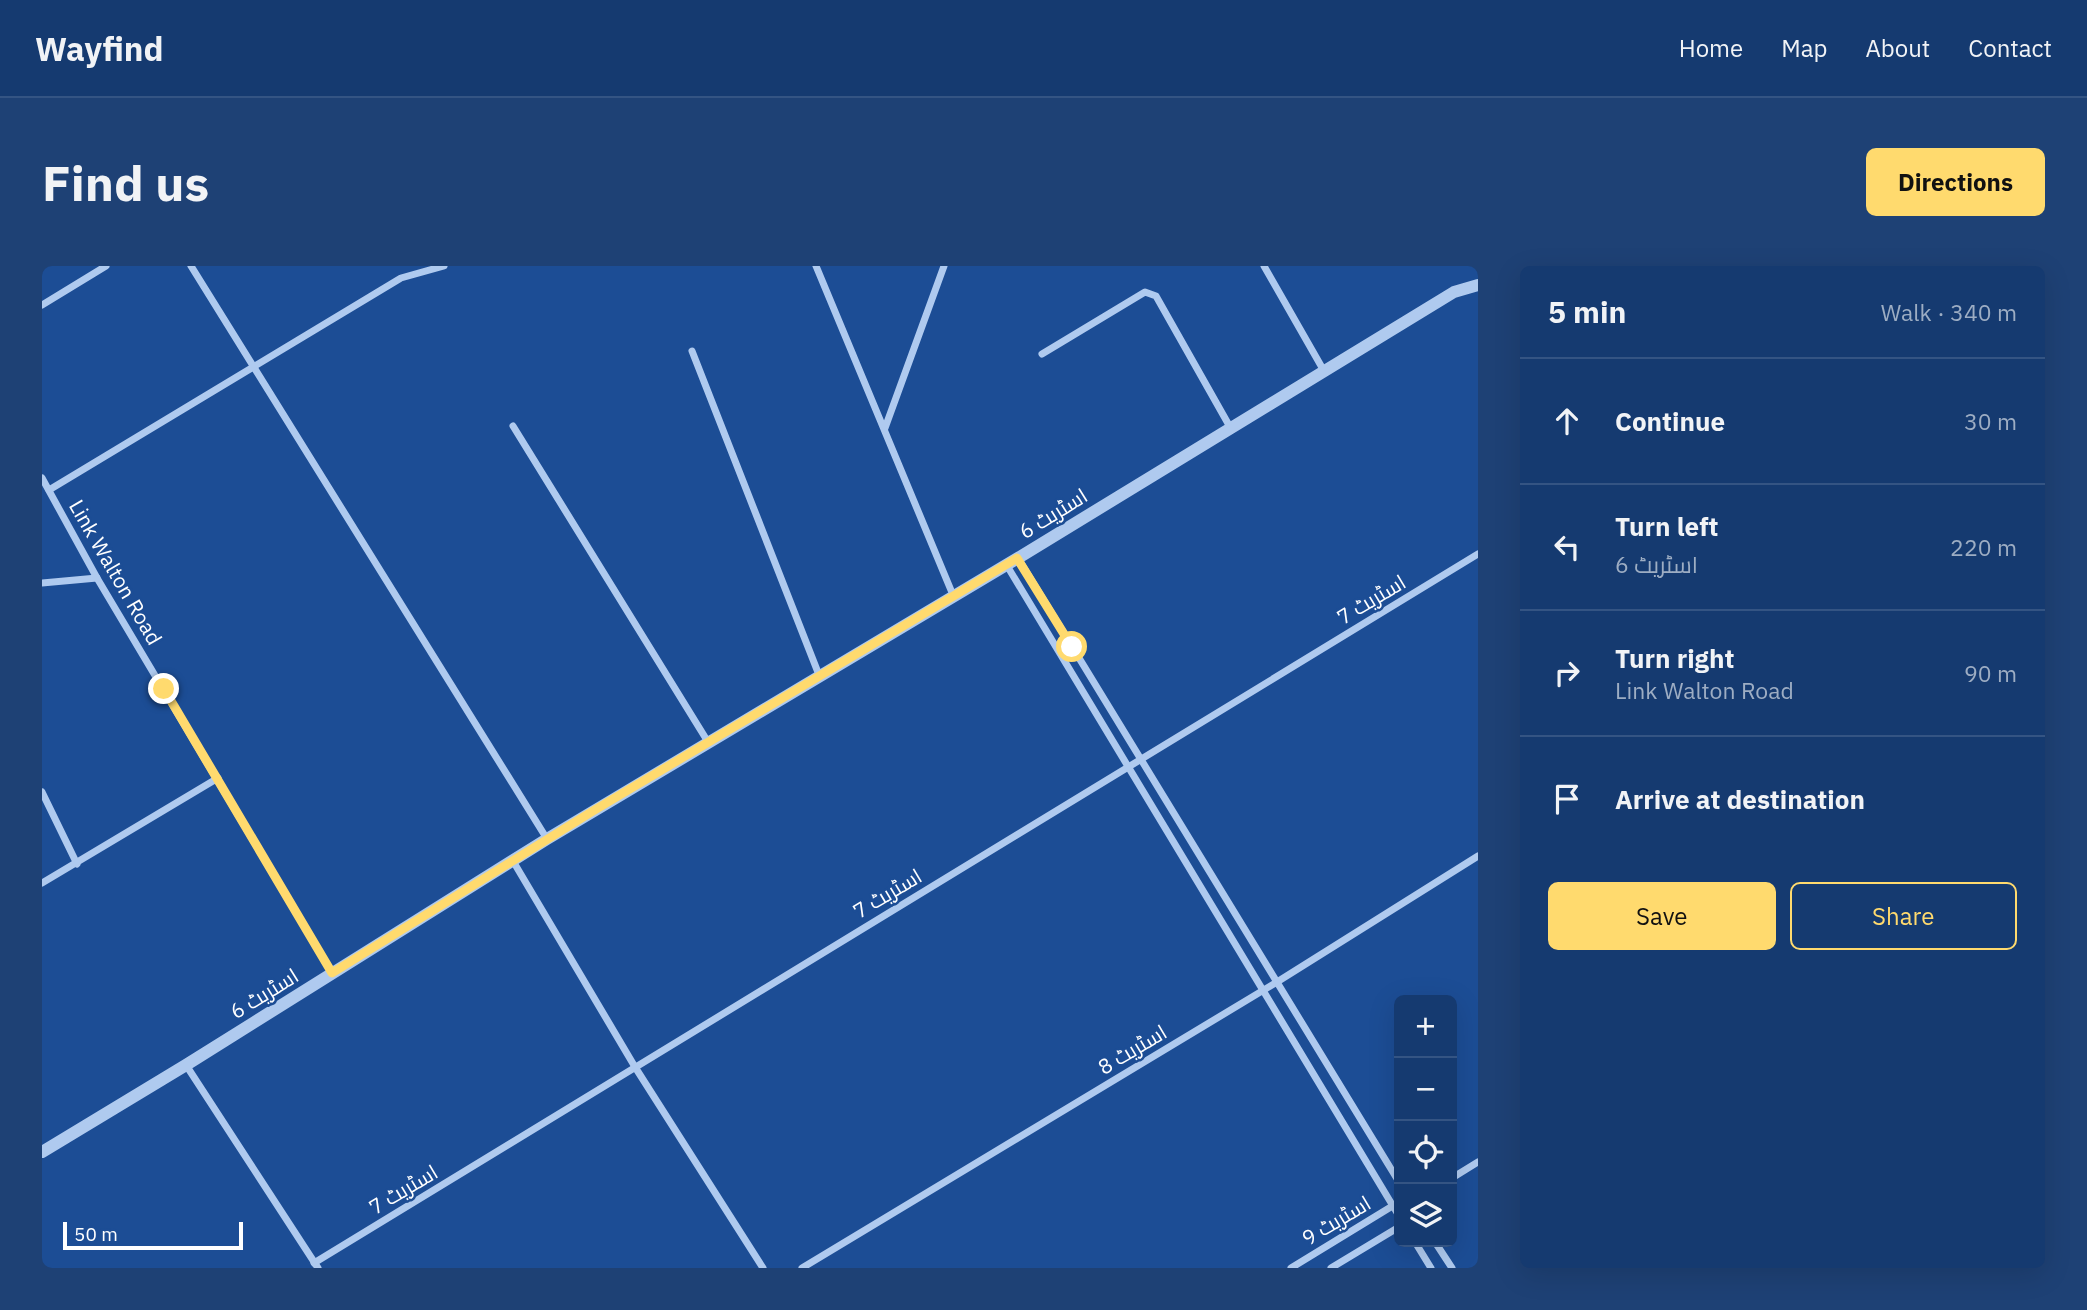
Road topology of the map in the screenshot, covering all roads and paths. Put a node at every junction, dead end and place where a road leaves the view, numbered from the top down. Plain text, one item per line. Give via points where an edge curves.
1 (106, 266) edge
2 (191, 266) edge
3 (444, 266) edge
4 (816, 266) edge
5 (944, 266) edge
6 (1264, 266) edge
7 (1478, 285) edge
8 (42, 305) edge
9 (692, 351) dead end
10 (1042, 354) dead end
11 (253, 368) junction
12 (1324, 370) junction
13 (513, 426) dead end
14 (1230, 427) junction
15 (885, 429) junction
16 (42, 478) edge
17 (49, 490) junction
18 (1478, 554) edge
19 (1012, 561) junction
20 (97, 578) junction
21 (42, 583) edge
22 (953, 595) junction
23 (819, 675) junction
24 (708, 742) junction
25 (1141, 759) junction
26 (1128, 767) junction
27 (218, 778) junction
28 (42, 792) edge
29 (547, 839) junction
30 (1478, 856) edge
31 (513, 861) junction
32 (77, 864) junction
33 (42, 883) edge
34 (332, 973) junction
35 (1278, 982) junction
36 (1263, 991) junction
37 (186, 1065) junction
38 (635, 1068) junction
39 (42, 1152) edge
40 (1478, 1162) edge
41 (1394, 1174) edge
42 (1457, 1175) edge
43 (1394, 1201) edge
44 (1394, 1205) edge
45 (1394, 1230) edge
46 (1418, 1247) edge
47 (1439, 1247) edge
48 (316, 1266) edge
49 (763, 1268) edge
50 (803, 1268) edge
51 (1290, 1268) edge
52 (1331, 1268) edge
53 (1431, 1268) edge
54 (1452, 1268) edge

1 - 8 street
2 - 11 street
3 - 11 street via 401,278
4 - 15 street
5 - 15 street
6 - 12 street
7 - 12 street, اسٹریٹ 6 via 1454,292
9 - 23 street
10 - 14 street via 1144,292 1156,296
11 - 17 street
11 - 29 street
12 - 14 street, اسٹریٹ 6
13 - 24 street
14 - 19 street, اسٹریٹ 6
15 - 22 street
16 - 17 street, Link Walton Road
17 - 20 street, Link Walton Road
18 - 25 street, اسٹریٹ 7
19 - 22 street, اسٹریٹ 6
19 - 25 street
19 - 26 street
20 - 21 street
20 - 27 street, Link Walton Road
22 - 23 street, اسٹریٹ 6
23 - 24 street, اسٹریٹ 6
24 - 29 street, اسٹریٹ 6
25 - 26 street, اسٹریٹ 7
25 - 35 street
26 - 36 street
26 - 38 street, اسٹریٹ 7
27 - 32 street
27 - 34 street, Link Walton Road
28 - 32 street
29 - 31 street, اسٹریٹ 6
30 - 35 street, اسٹریٹ 8
31 - 34 street, اسٹریٹ 6
31 - 38 street
32 - 33 street
34 - 37 street, اسٹریٹ 6
35 - 36 street, اسٹریٹ 8
35 - 41 street
36 - 43 street
36 - 50 street, اسٹریٹ 8
37 - 39 street, اسٹریٹ 6
37 - 48 street
38 - 48 street, اسٹریٹ 7
38 - 49 street
40 - 42 street
44 - 51 street, اسٹریٹ 9
45 - 52 street
46 - 53 street
47 - 54 street

